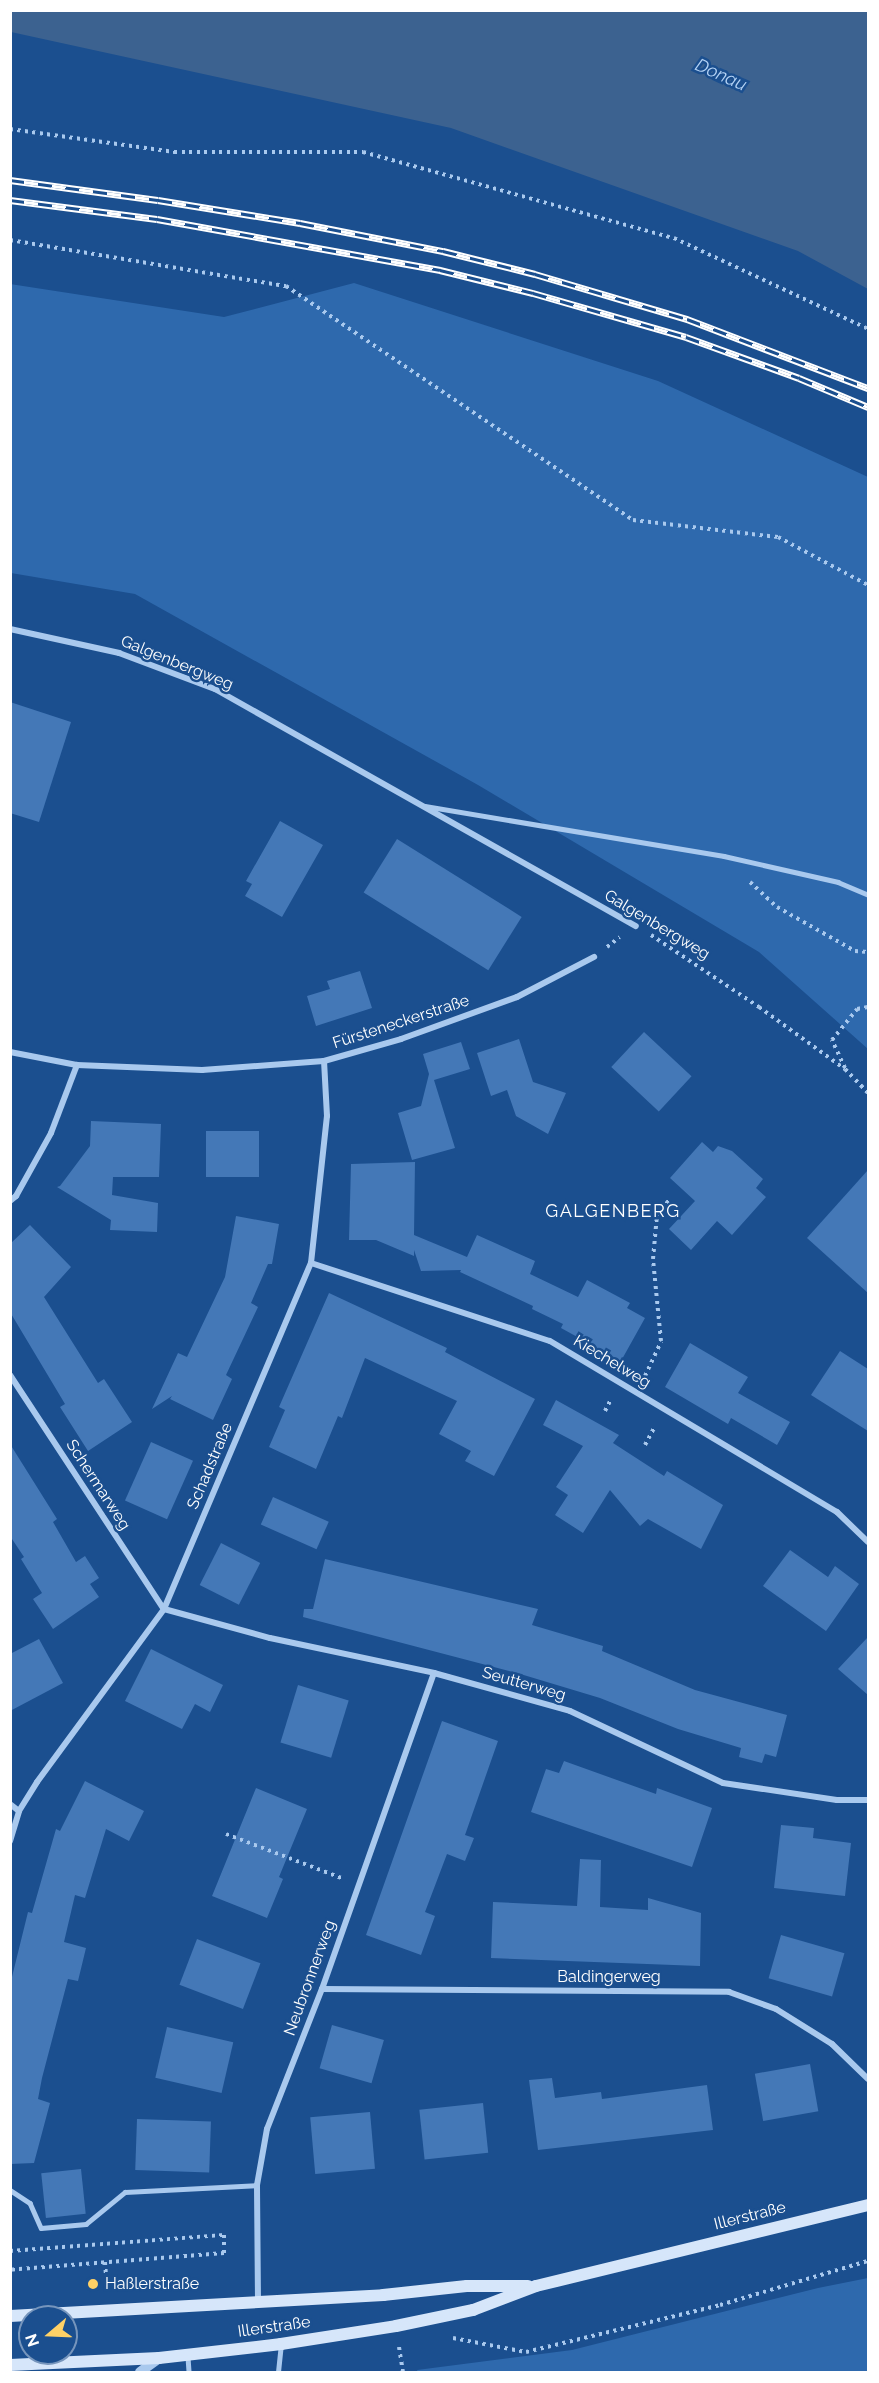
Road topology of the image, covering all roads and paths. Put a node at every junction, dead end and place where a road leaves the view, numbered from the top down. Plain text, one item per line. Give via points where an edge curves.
1 (10, 129) edge
2 (10, 240) edge
3 (868, 329) edge
4 (868, 585) edge
5 (10, 629) edge
6 (415, 804) junction
7 (724, 856) junction
8 (868, 895) edge
9 (636, 926) junction
10 (868, 952) edge
11 (594, 957) joint
12 (868, 1007) edge
13 (10, 1052) edge
14 (324, 1061) junction
15 (77, 1065) junction
16 (845, 1069) junction
17 (868, 1093) edge
18 (669, 1200) dead end
19 (10, 1201) edge
20 (311, 1263) junction
21 (10, 1375) edge
22 (637, 1393) junction
23 (868, 1542) edge
24 (164, 1610) junction
25 (434, 1673) junction
26 (868, 1800) edge
27 (10, 1804) edge
28 (19, 1811) junction
29 (226, 1834) dead end
30 (10, 1841) edge
31 (359, 1884) junction
32 (321, 1989) junction
33 (868, 2079) edge
34 (257, 2185) junction
35 (10, 2190) edge
36 (868, 2205) edge
37 (10, 2251) edge
38 (868, 2261) edge
39 (105, 2262) junction
40 (10, 2270) edge
41 (536, 2286) junction
42 (258, 2301) junction
43 (108, 2309) junction
44 (10, 2316) edge
45 (450, 2337) dead end
46 (281, 2344) junction
47 (188, 2355) junction
48 (159, 2358) junction
49 (10, 2365) edge
50 (140, 2373) edge
51 (189, 2373) edge
52 (278, 2373) edge

1 - 3 path via 174,153 363,152 674,238
2 - 4 path via 286,286 633,520 778,537
5 - 6 street, Galgenbergweg via 119,653 215,689
6 - 7 lane, Galgenbergweg
6 - 9 street, Galgenbergweg
7 - 8 lane, Galgenbergweg via 838,882
7 - 10 path via 777,908 855,951
9 - 11 path
9 - 16 path, Galgenbergweg
11 - 14 street, Fürsteneckerstraße via 517,997 401,1039
12 - 16 path via 857,1010 832,1040
13 - 15 street, Fürsteneckerstraße
14 - 15 street, Fürsteneckerstraße via 202,1070
14 - 20 street, Schadstraße via 327,1116
15 - 19 street via 51,1133
16 - 17 path, Galgenbergweg
18 - 22 path via 657,1215 653,1259 661,1341
20 - 22 street, Kiechelweg via 550,1341
20 - 24 street, Schadstraße
21 - 24 street, Schermarweg
22 - 23 street, Kiechelweg via 837,1512
24 - 25 street, Seutterweg via 270,1638
24 - 28 street, Schadstraße
25 - 26 street, Seutterweg via 570,1712 723,1784 837,1800
25 - 31 street, Neubronnerweg
27 - 28 street
28 - 30 street, Schadstraße
29 - 31 path
31 - 32 street, Neubronnerweg
32 - 33 street, Baldingerweg via 729,1992 776,2009 832,2044
32 - 34 street, Neubronnerweg via 267,2129
34 - 35 lane via 125,2192 86,2224 41,2228 30,2204
34 - 42 street, Neubronnerweg
36 - 41 main road, Illerstraße
37 - 39 path via 225,2235 224,2253
38 - 45 path via 720,2305 526,2352
39 - 40 path
39 - 43 path
41 - 42 main road, Illerstraße via 467,2286
41 - 46 main road, Illerstraße via 473,2310
42 - 43 main road, Illerstraße
43 - 44 main road, Illerstraße
46 - 47 main road, Illerstraße
46 - 52 lane
47 - 48 main road, Illerstraße
47 - 51 lane
48 - 49 main road, Illerstraße
48 - 50 street

